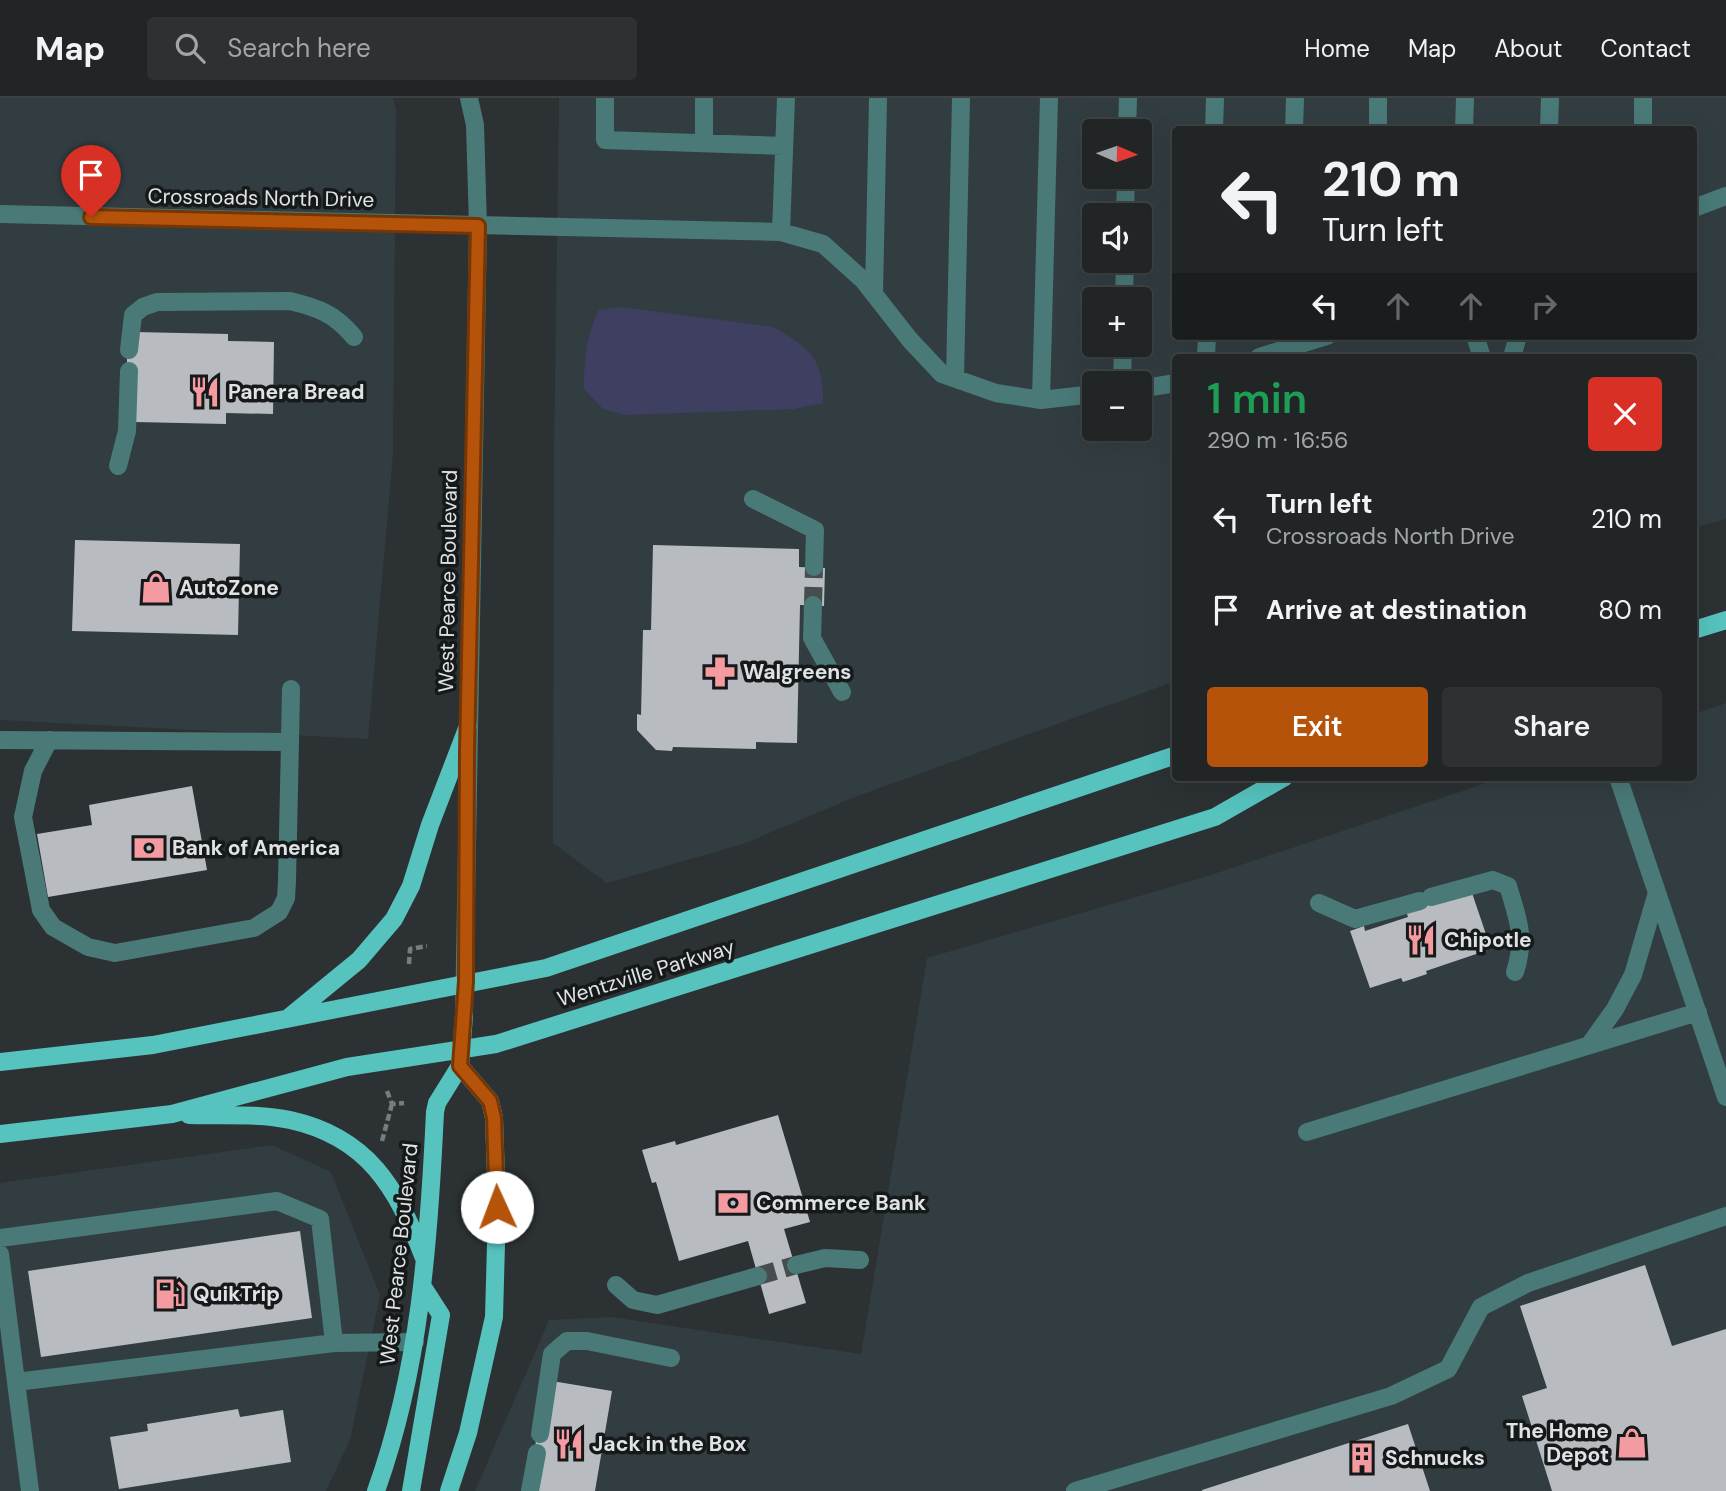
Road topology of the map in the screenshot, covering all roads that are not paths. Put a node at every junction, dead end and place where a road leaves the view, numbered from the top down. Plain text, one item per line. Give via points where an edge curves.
1 (469, 98) edge
2 (606, 98) edge
3 (704, 98) edge
4 (786, 98) edge
5 (878, 98) edge
6 (961, 98) edge
7 (1049, 98) edge
8 (1128, 98) edge
9 (1215, 98) edge
10 (1295, 98) edge
11 (1378, 98) edge
12 (1465, 98) edge
13 (1550, 98) edge
14 (1643, 98) edge
15 (1127, 119) edge
16 (1214, 126) edge
17 (1294, 126) edge
18 (1378, 126) edge
19 (1464, 126) edge
20 (1549, 126) edge
21 (1643, 126) edge
22 (704, 144) junction
23 (784, 146) junction
24 (1726, 196) edge
25 (1697, 207) edge
26 (0, 215) edge
27 (478, 226) junction
28 (781, 232) junction
29 (874, 293) junction
30 (354, 337) dead end
31 (1291, 342) edge
32 (130, 351) dead end
33 (1265, 354) edge
34 (129, 371) dead end
35 (955, 378) junction
36 (1172, 384) edge
37 (1152, 387) edge
38 (1082, 395) edge
39 (1041, 400) junction
40 (118, 466) dead end
41 (753, 499) dead end
42 (814, 568) tunnel mouth
43 (813, 605) tunnel mouth
44 (1726, 620) edge
45 (1697, 629) edge
46 (291, 689) dead end
47 (842, 692) dead end
48 (468, 726) junction
49 (0, 740) edge
50 (49, 740) junction
51 (290, 742) junction
52 (1172, 756) edge
53 (1278, 781) edge
54 (1619, 781) edge
55 (1656, 896) junction
56 (1319, 903) dead end
57 (1515, 972) dead end
58 (466, 981) junction
59 (1698, 1012) junction
60 (464, 1016) joint
61 (285, 1020) junction
62 (1590, 1044) junction
63 (461, 1057) junction
64 (0, 1062) edge
65 (1726, 1097) edge
66 (172, 1114) junction
67 (1307, 1132) dead end
68 (0, 1134) edge
69 (1726, 1216) edge
70 (0, 1238) edge
71 (0, 1254) edge
72 (860, 1260) dead end
73 (425, 1261) junction
74 (796, 1265) tunnel mouth
75 (758, 1276) tunnel mouth
76 (616, 1286) dead end
77 (423, 1287) junction
78 (3, 1296) edge
79 (415, 1342) junction
80 (334, 1343) junction
81 (671, 1358) dead end
82 (16, 1382) junction
83 (540, 1434) dead end
84 (537, 1453) dead end
85 (30, 1491) edge
86 (376, 1491) edge
87 (411, 1491) edge
88 (449, 1491) edge
89 (530, 1491) edge
90 (1075, 1491) edge

1 - 27 street, West Pearce Boulevard via 475,125
2 - 22 street via 605,140
3 - 22 street
4 - 23 street
5 - 29 street
6 - 35 street
7 - 39 street
8 - 15 street
9 - 16 street
10 - 17 street
11 - 18 street
12 - 19 street
13 - 20 street
14 - 21 street
22 - 23 street
23 - 28 street
24 - 25 street
26 - 27 street, Crossroads North Drive
27 - 28 street, Crossroads North Drive
27 - 48 street, West Pearce Boulevard
28 - 29 street, Crossroads North Drive via 823,244
29 - 35 street, Crossroads North Drive via 942,374
30 - 32 street via 339,319 290,302 157,302 133,315
31 - 33 street
34 - 40 street via 127,431
35 - 39 street, Crossroads North Drive via 996,393
36 - 37 street
38 - 39 street, Crossroads North Drive
41 - 42 street via 815,530
43 - 47 street via 812,638
44 - 45 main road
46 - 51 street
48 - 58 street, West Pearce Boulevard
48 - 61 main road via 411,887 394,919 359,960
49 - 50 street
50 - 51 street
50 - 51 street via 33,771 23,817 41,910 53,927 71,938 115,953 254,928 279,912 286,898
52 - 58 main road, Wentzville Parkway via 546,968
53 - 63 main road, Wentzville Parkway via 1215,817
54 - 55 street
55 - 59 street
55 - 62 street via 1633,975
56 - 57 street via 1355,919 1493,880 1508,886 1520,923 1523,948
58 - 60 street, West Pearce Boulevard
58 - 61 main road, Wentzville Parkway
59 - 62 street
59 - 65 street
60 - 63 main road, West Pearce Boulevard
61 - 64 main road, Wentzville Parkway via 153,1045
62 - 67 street
63 - 66 main road, Wentzville Parkway via 348,1067
63 - 73 main road, West Pearce Boulevard via 436,1103
63 - 88 main road via 490,1101 494,1118 494,1317 468,1433
66 - 68 main road, Wentzville Parkway
66 - 73 main road via 288,1119 326,1130 381,1171 407,1214
69 - 90 street via 1528,1283 1481,1307 1448,1369 1391,1396
70 - 80 street via 277,1201 320,1219
71 - 78 street
72 - 74 street via 825,1258
73 - 77 main road, West Pearce Boulevard
75 - 76 street via 657,1305 633,1300
77 - 79 main road, West Pearce Boulevard
77 - 87 main road via 441,1315
78 - 82 street
79 - 80 street
79 - 86 main road, West Pearce Boulevard via 391,1448
80 - 82 street
81 - 83 street via 567,1341 552,1354
82 - 85 street
84 - 89 street

